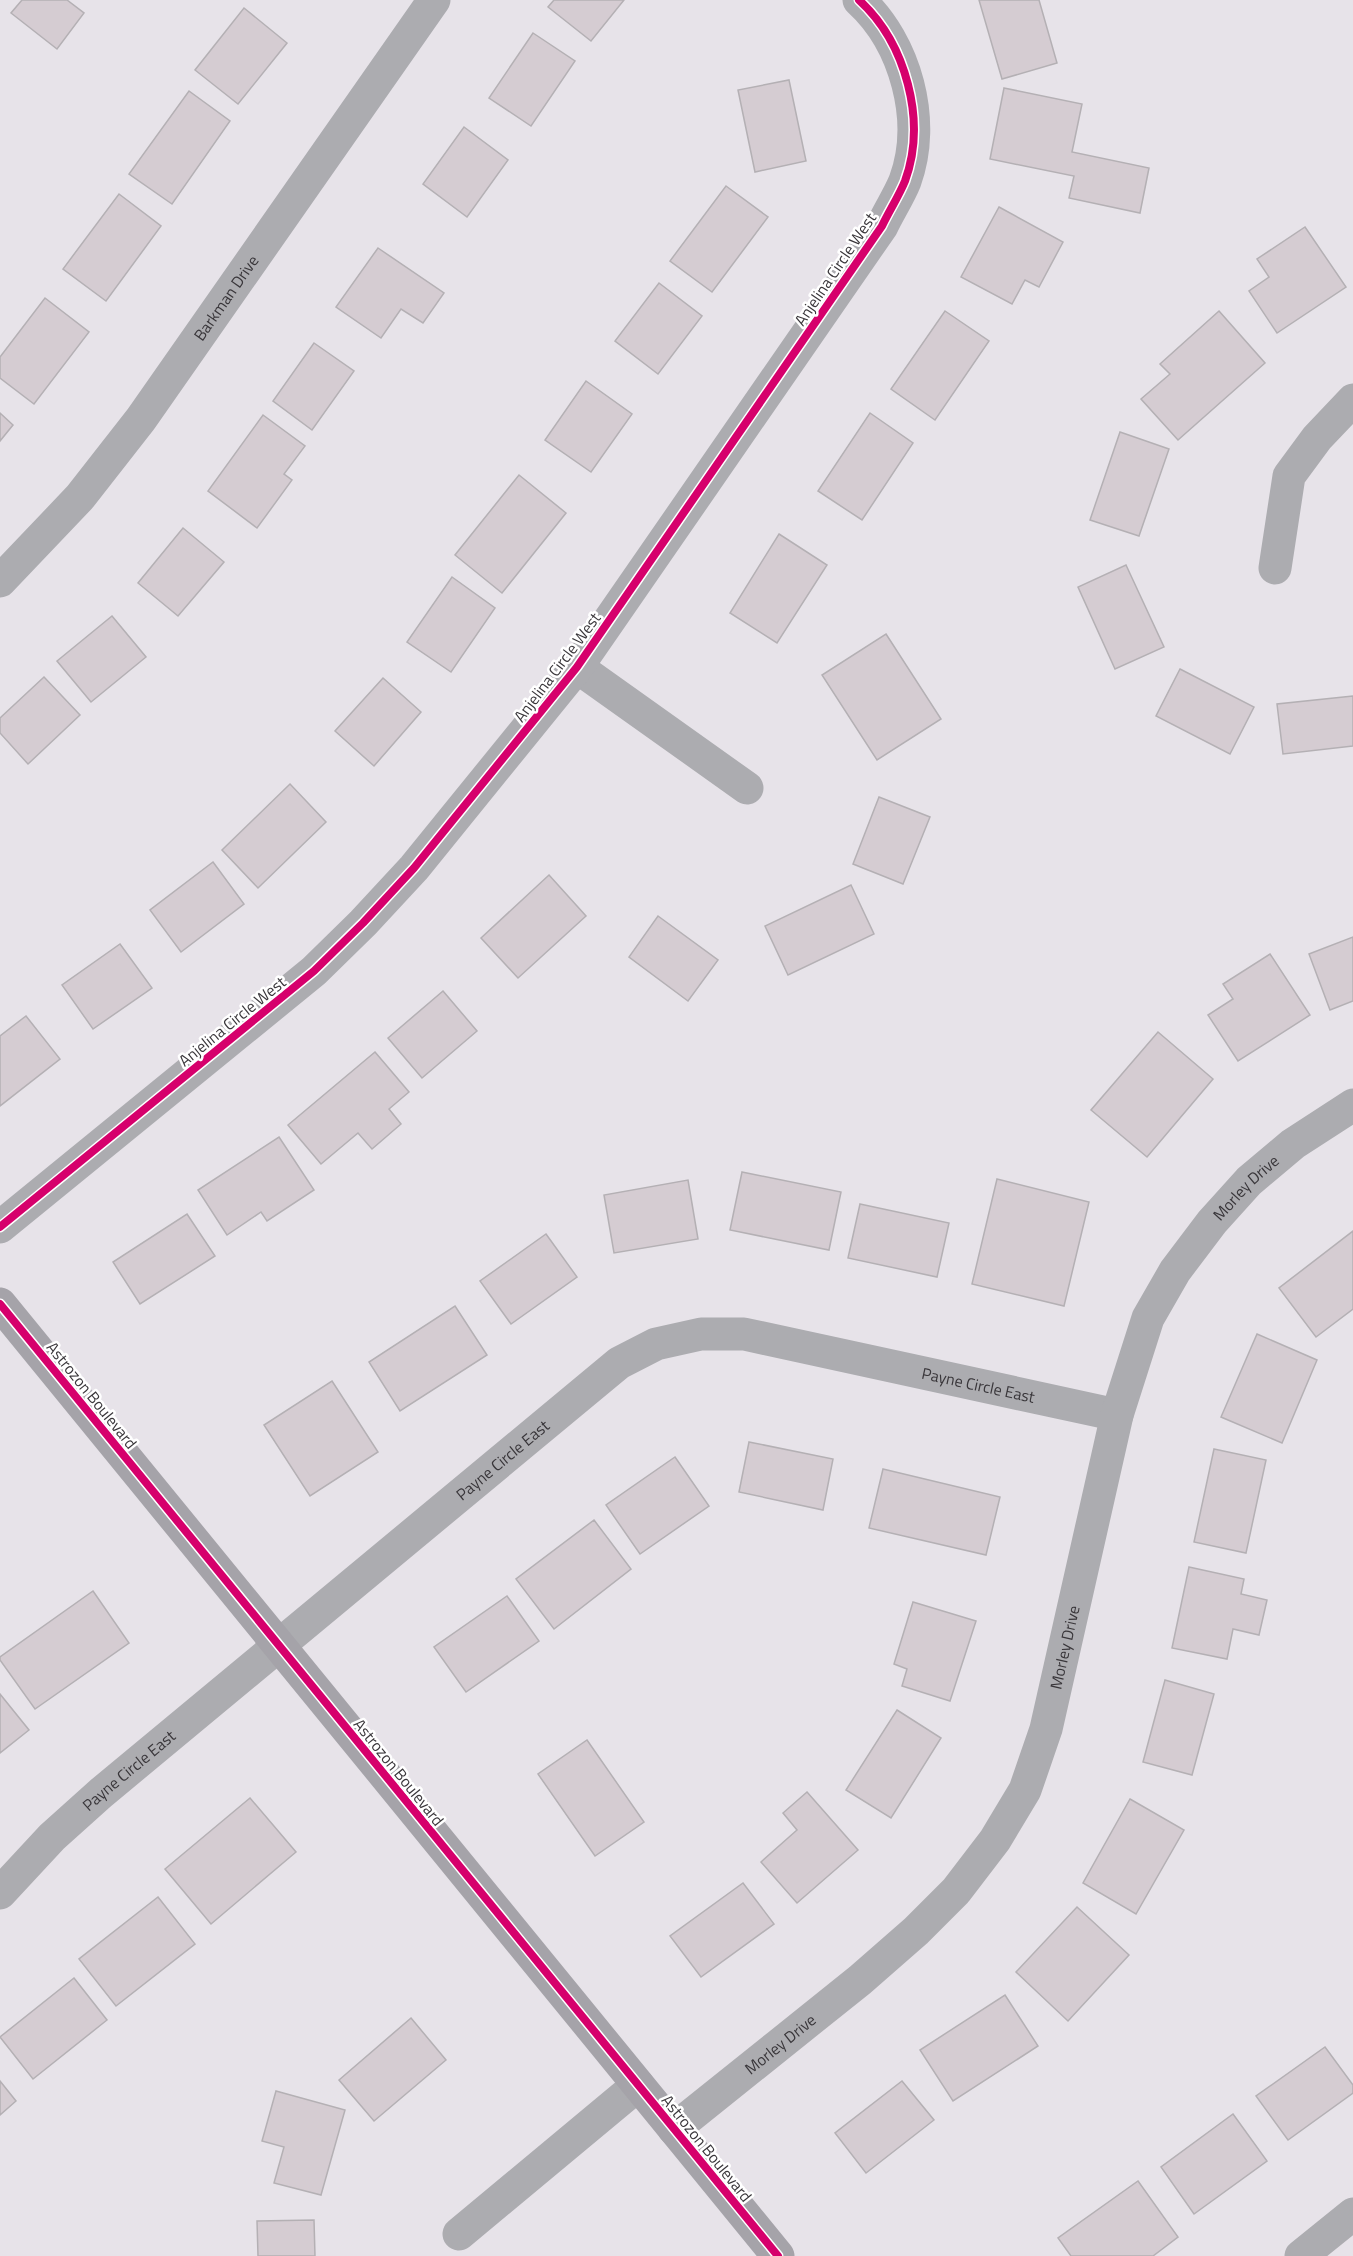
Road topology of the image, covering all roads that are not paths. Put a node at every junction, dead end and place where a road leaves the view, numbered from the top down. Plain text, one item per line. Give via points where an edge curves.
1 (434, 0) edge
2 (860, 0) edge
3 (1353, 400) edge
4 (1275, 568) dead end
5 (0, 581) edge
6 (577, 667) junction
7 (747, 788) dead end
8 (1353, 1105) edge
9 (0, 1227) edge
10 (0, 1304) edge
11 (1118, 1415) junction
12 (278, 1645) junction
13 (0, 1893) edge
14 (638, 2085) junction
15 (674, 2129) junction
16 (1353, 2214) edge
17 (459, 2234) dead end
18 (778, 2256) edge
19 (1301, 2256) edge

1 - 5 street, Barkman Drive via 141,419 80,497
2 - 6 street, Anjelina Circle West via 872,12 896,53 911,90 915,132 905,181 882,226
3 - 4 street via 1317,438 1289,476
6 - 7 street, Anjelina Circle West
6 - 9 street, Anjelina Circle West via 414,868 314,971
8 - 11 street, Morley Drive via 1293,1144 1249,1181 1212,1222 1175,1271 1148,1318
10 - 12 main road, Astrozon Boulevard
11 - 12 street, Payne Circle East via 744,1334 701,1334 656,1344 619,1363
11 - 15 street, Morley Drive via 1046,1729 1025,1790 995,1840 956,1891 916,1931
12 - 13 street, Payne Circle East via 52,1837
12 - 14 main road, Astrozon Boulevard
14 - 15 main road, Astrozon Boulevard
14 - 17 street
15 - 18 main road, Astrozon Boulevard
16 - 19 street

